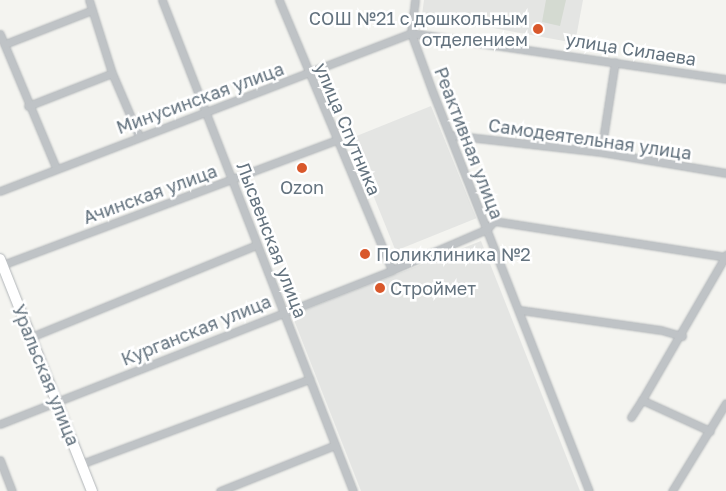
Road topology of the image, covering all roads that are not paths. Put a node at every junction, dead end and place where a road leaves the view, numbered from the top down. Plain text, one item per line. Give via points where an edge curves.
1 (89, 0) edge
2 (162, 0) edge
3 (279, 0) edge
4 (415, 0) edge
5 (92, 10) junction
6 (411, 33) junction
7 (0, 34) edge
8 (5, 44) junction
9 (615, 62) junction
10 (112, 73) junction
11 (308, 74) junction
12 (726, 78) edge
13 (28, 106) junction
14 (205, 110) junction
15 (450, 135) junction
16 (139, 136) junction
17 (336, 140) junction
18 (601, 152) junction
19 (56, 168) junction
20 (726, 173) edge
21 (234, 179) junction
22 (0, 191) edge
23 (487, 229) junction
24 (257, 245) junction
25 (726, 256) edge
26 (1, 262) edge
27 (392, 270) junction
28 (520, 310) junction
29 (283, 311) junction
30 (682, 336) junction
31 (31, 337) junction
32 (310, 379) junction
33 (642, 400) junction
34 (58, 402) junction
35 (726, 403) edge
36 (631, 417) dead end
37 (0, 424) edge
38 (710, 431) junction
39 (336, 445) junction
40 (0, 460) edge
41 (81, 464) junction
42 (12, 491) edge
43 (92, 491) edge
44 (220, 491) edge
45 (353, 491) edge
46 (589, 491) edge
47 (672, 491) edge

1 - 5 street
2 - 14 street, Лысвенская улица
3 - 11 street, улица Спутника
4 - 6 street, Реактивная улица
5 - 8 street
5 - 10 street
6 - 9 street, улица Силаева
6 - 11 street, Минусинская улица
6 - 15 street, Реактивная улица
7 - 8 street
8 - 13 street
9 - 12 street, улица Силаева
9 - 18 street
10 - 13 street
10 - 16 street
11 - 14 street, Минусинская улица
11 - 17 street, улица Спутника
13 - 19 street
14 - 16 street, Минусинская улица
14 - 21 street, Лысвенская улица
15 - 18 street, Самодеятельная улица
15 - 23 street, Реактивная улица
16 - 19 street, Минусинская улица
17 - 21 street, Ачинская улица
17 - 27 street, улица Спутника
18 - 20 street, Самодеятельная улица
19 - 22 street, Минусинская улица
21 - 24 street, Лысвенская улица
21 - 26 street, Ачинская улица
23 - 25 street, Курганская улица via 494,221
23 - 27 street, Курганская улица
23 - 28 street, Реактивная улица
24 - 29 street, Лысвенская улица
24 - 31 street
25 - 30 street
26 - 31 main road, Уральская улица
27 - 29 street, Курганская улица
28 - 30 street via 661,330
28 - 46 street, Реактивная улица
29 - 32 street, Лысвенская улица
29 - 34 street, Курганская улица
30 - 33 street
31 - 34 main road, Уральская улица
32 - 39 street, Лысвенская улица
32 - 41 street
33 - 36 street
33 - 38 street
34 - 37 street, Курганская улица
34 - 41 main road, Уральская улица
35 - 38 street
38 - 47 street
39 - 44 street
39 - 45 street, Лысвенская улица
40 - 42 street
41 - 43 main road, Уральская улица

